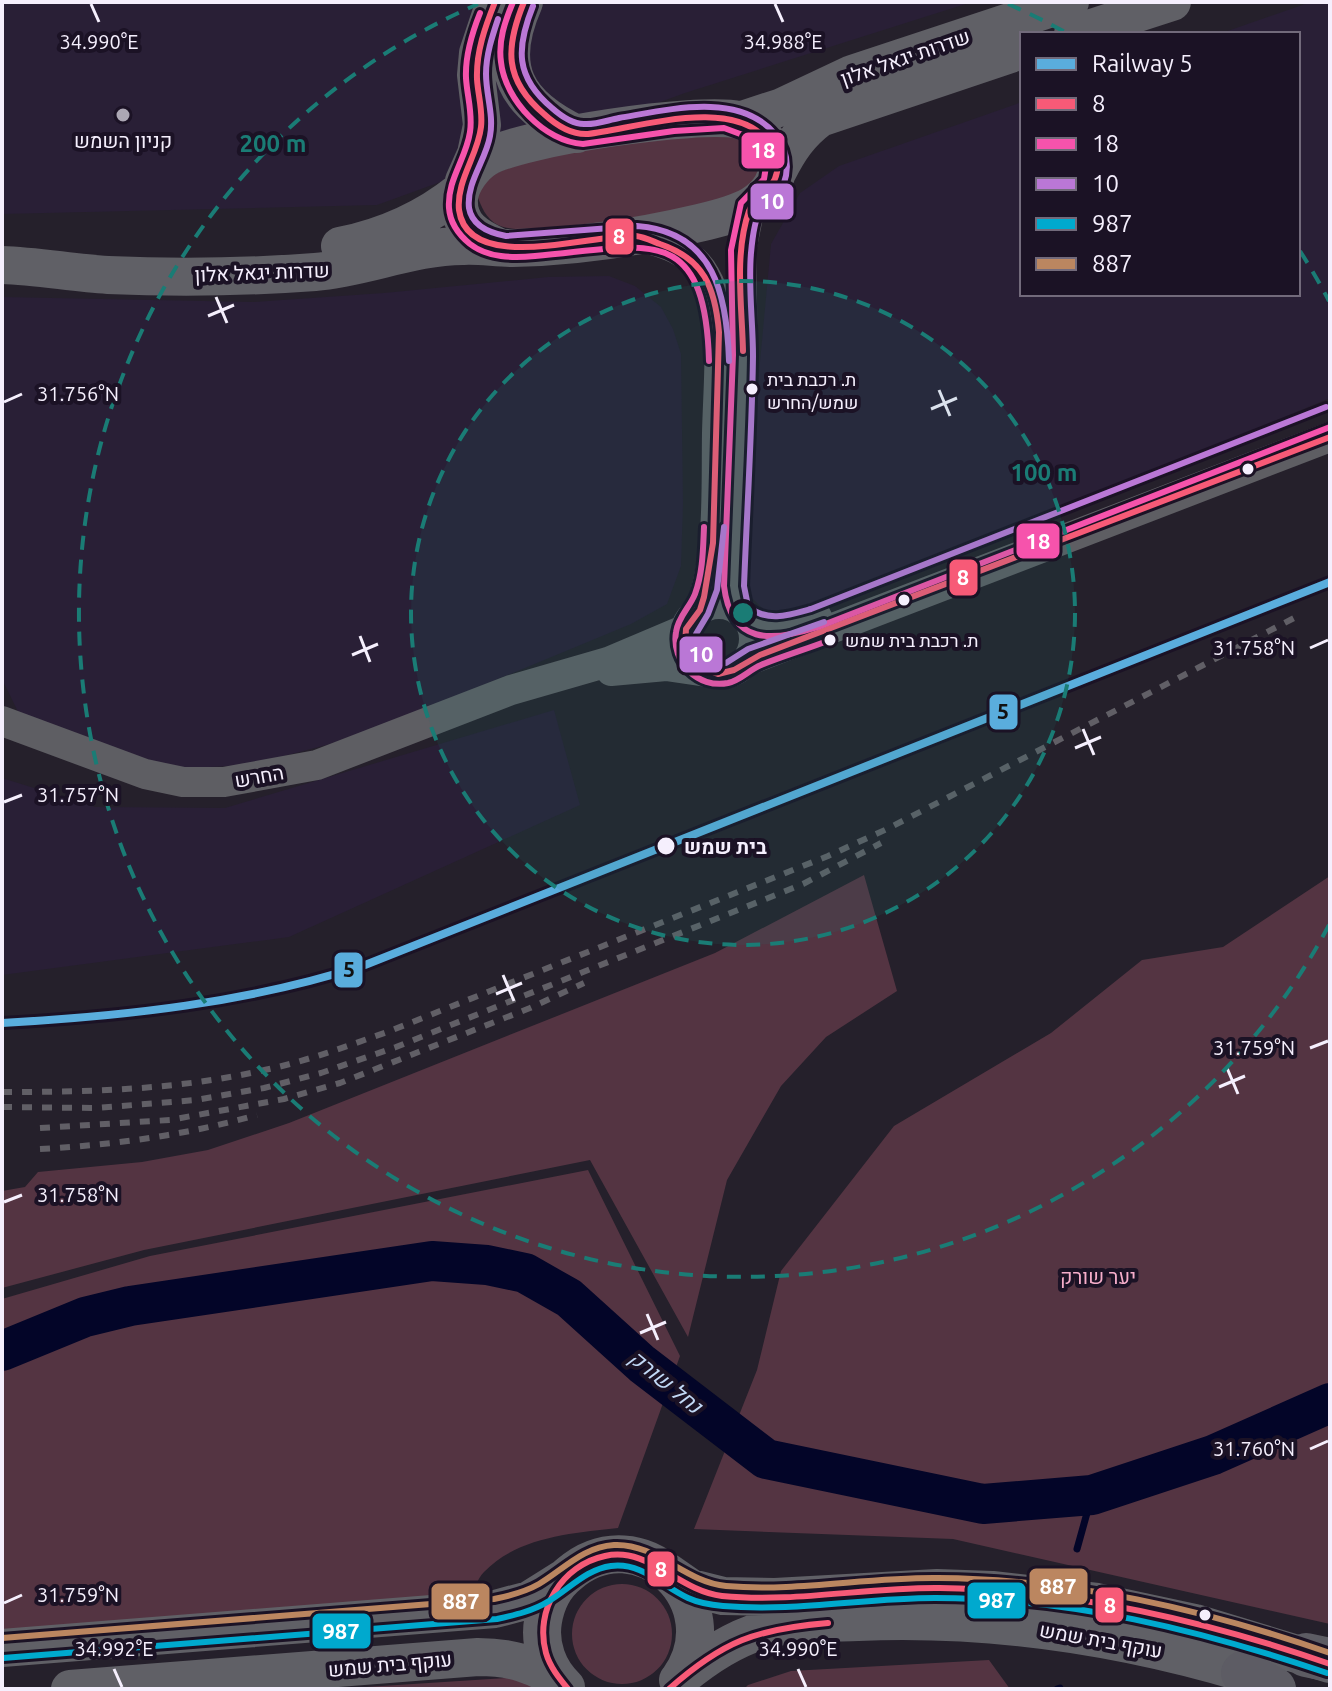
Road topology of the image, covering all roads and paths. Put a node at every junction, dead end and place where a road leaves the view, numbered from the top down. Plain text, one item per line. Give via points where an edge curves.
1 (495, 2) edge
2 (524, 2) edge
3 (1070, 2) edge
4 (1172, 2) edge
5 (1079, 32) edge
6 (1020, 51) edge
7 (742, 120) junction
8 (577, 134) junction
9 (778, 171) junction
10 (462, 186) junction
11 (750, 207) junction
12 (638, 236) junction
13 (499, 247) junction
14 (12, 265) edge
15 (1330, 416) edge
16 (1330, 437) edge
17 (744, 616) junction
18 (693, 620) junction
19 (747, 661) junction
20 (707, 672) junction
21 (511, 690) junction
22 (2, 721) edge
23 (668, 1572) junction
24 (564, 1578) junction
25 (2, 1648) edge
26 (1315, 1667) edge
27 (1259, 1681) edge
28 (674, 1685) edge
29 (565, 1686) edge
30 (70, 1689) edge

1 - 10 main road via 478,53 482,125
2 - 8 main road via 511,33 516,82 553,122
3 - 7 main road, שדרות יגאל אלון via 852,74
4 - 5 main road
6 - 9 main road, שדרות יגאל אלון via 820,118 796,140
7 - 8 main road, שדרות יגאל אלון via 691,119
7 - 9 main road via 770,145
8 - 10 main road, שדרות יגאל אלון via 484,159
9 - 11 main road, שדרות יגאל אלון via 764,197
10 - 13 main road via 459,206 469,230
10 - 14 main road, שדרות יגאל אלון via 418,220 330,248 121,255
11 - 12 main road, שדרות יגאל אלון
11 - 17 street via 741,251 743,355 734,586
12 - 13 main road, שדרות יגאל אלון
12 - 18 street via 666,243 694,260 717,307 713,543 709,579
13 - 14 main road, שדרות יגאל אלון via 437,248 352,267 269,275 109,275
15 - 17 street via 814,618 774,627
16 - 19 street
17 - 18 street via 716,604
17 - 19 street via 754,645
18 - 20 street via 685,640 690,657
18 - 21 street, החרש via 608,662
19 - 20 street via 729,672
20 - 21 street, החרש via 666,666 592,673
21 - 22 street, החרש via 317,765 224,782 183,782 145,774
23 - 24 main road, עוקף בית שמש via 637,1557 614,1555 592,1560
23 - 26 main road, עוקף בית שמש via 701,1592 736,1597 937,1588 1097,1602 1183,1620
23 - 28 main road via 684,1590 695,1624 694,1648
24 - 25 main road via 529,1600 495,1609
24 - 29 main road via 550,1597 542,1630 549,1663
26 - 27 main road, עוקף בית שמש
27 - 28 main road, עוקף בית שמש via 1178,1654 1079,1634 919,1619 773,1628 727,1645
29 - 30 main road, עוקף בית שמש via 523,1662 478,1657

